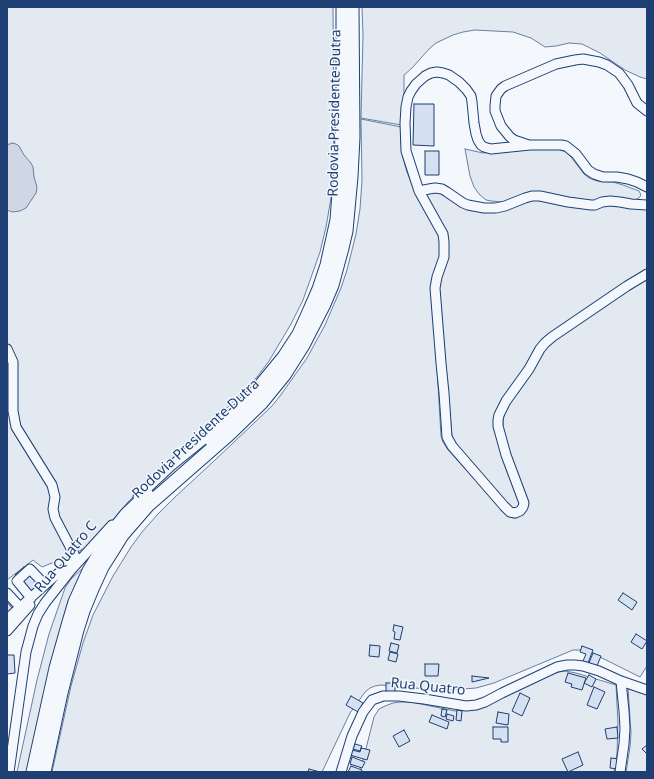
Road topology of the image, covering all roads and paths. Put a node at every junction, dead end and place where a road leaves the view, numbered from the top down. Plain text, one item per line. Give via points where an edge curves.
1 (342, 7) edge
2 (352, 7) edge
3 (647, 111) edge
4 (530, 145) junction
5 (647, 187) edge
6 (419, 191) junction
7 (647, 205) edge
8 (647, 274) edge
9 (7, 349) edge
10 (237, 412) junction
11 (91, 549) junction
12 (76, 560) junction
13 (56, 575) junction
14 (45, 585) junction
15 (7, 593) edge
16 (31, 598) junction
17 (20, 607) junction
18 (7, 619) edge
19 (7, 631) edge
20 (620, 681) junction
21 (647, 690) edge
22 (9, 772) edge
23 (33, 772) edge
24 (44, 772) edge
25 (341, 772) edge
26 (620, 772) edge

1 - 10 highway, Rodovia Presidente Dutra via 341,166 336,220 327,265 299,334 269,376
2 - 24 highway, Rodovia Presidente Dutra via 353,158 350,196 346,231 329,291 303,345 284,375 262,402 148,505 122,535 102,567 77,630
3 - 4 street via 637,103 619,74 607,65 583,59 556,64 504,86 496,96 495,112 504,130 514,140
4 - 5 street via 566,146 594,174 628,179
4 - 6 street via 491,149 481,145 476,134 471,96 449,75 431,73 411,90 406,107 406,152
6 - 7 street via 442,189 463,204 484,208 505,206 532,196 591,205 610,201
6 - 8 street via 443,234 444,242 444,257 436,288 447,437 510,512 520,511 524,503 498,426 499,415 506,401 545,343
9 - 12 street via 13,362 13,411 16,427 52,485 55,518
10 - 11 street, Rua Quatro C via 142,492
10 - 23 highway, Rodovia Presidente Dutra via 126,515 92,566 68,622
11 - 12 street
11 - 22 street, Rua Quatro C via 45,603 33,626 26,652
12 - 13 street
13 - 14 street
13 - 19 street
14 - 16 street
14 - 16 street via 30,569 17,581
15 - 17 street
16 - 17 street
17 - 18 street
20 - 21 street, Rua Quatro
20 - 25 street, Rua Quatro via 584,666 567,665 557,667 476,705 466,706 389,695 377,698 372,700 359,718
20 - 26 street via 625,728

